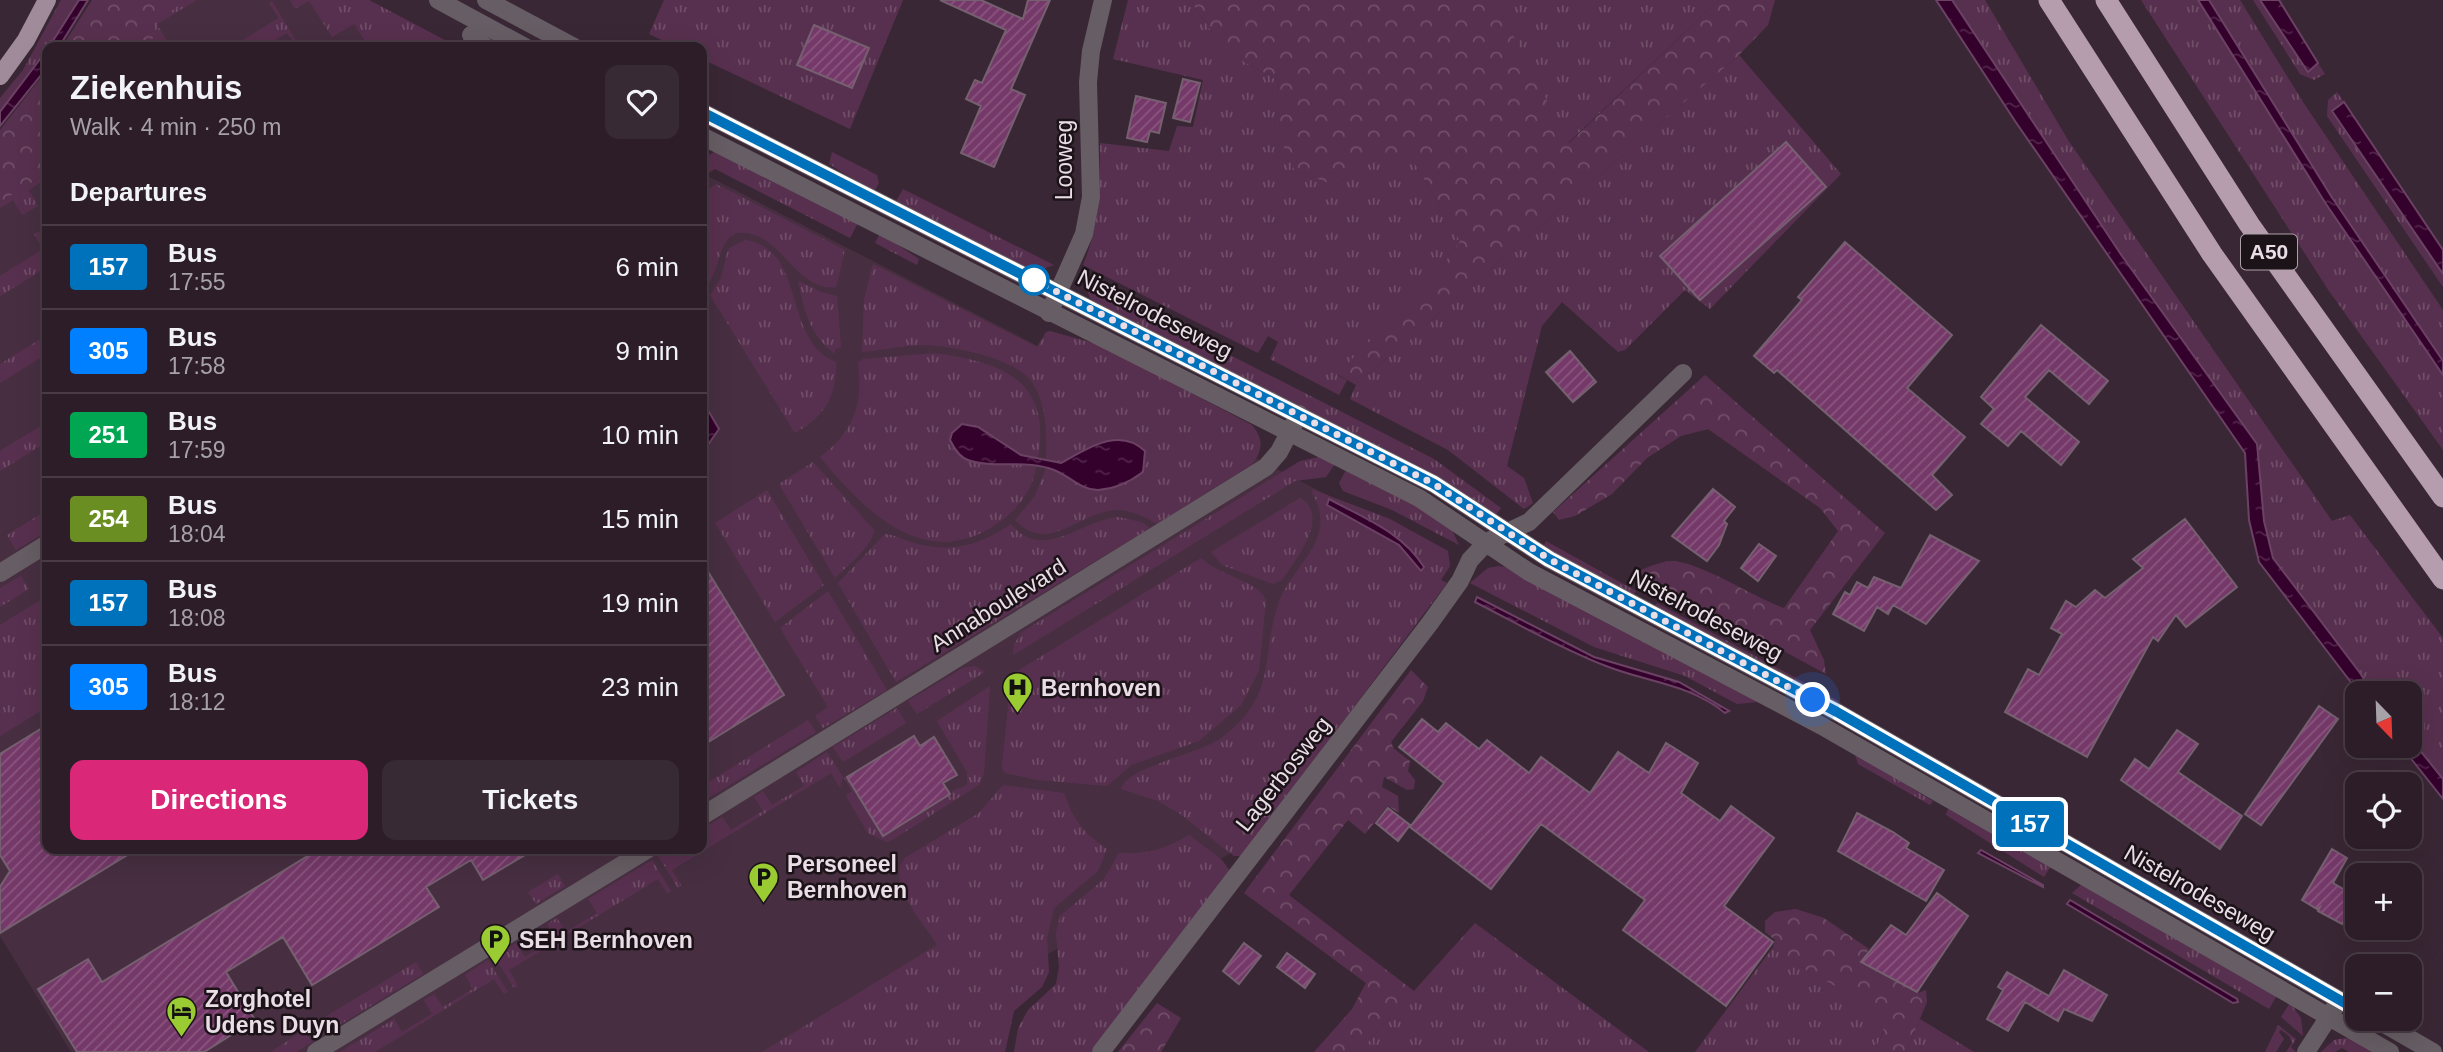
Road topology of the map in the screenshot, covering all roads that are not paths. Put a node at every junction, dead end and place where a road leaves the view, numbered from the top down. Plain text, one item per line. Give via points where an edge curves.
1 (47, 0) edge
2 (438, 0) edge
3 (486, 0) edge
4 (1103, 0) edge
5 (2049, 0) edge
6 (2106, 0) edge
7 (471, 35) dead end
8 (480, 42) edge
9 (516, 42) edge
10 (565, 42) edge
11 (0, 76) edge
12 (707, 116) edge
13 (707, 139) edge
14 (1059, 293) junction
15 (1049, 313) junction
16 (1683, 373) dead end
17 (1299, 414) junction
18 (1290, 435) junction
19 (2443, 497) edge
20 (1506, 532) junction
21 (1487, 542) junction
22 (42, 547) edge
23 (0, 573) edge
24 (2443, 579) edge
25 (707, 813) edge
26 (640, 854) edge
27 (2339, 1001) junction
28 (2345, 1004) edge
29 (2328, 1018) junction
30 (2397, 1031) edge
31 (316, 1052) edge
32 (1101, 1052) edge
33 (2306, 1052) edge
34 (2390, 1052) edge
35 (2433, 1052) edge

1 - 11 main road
2 - 9 street
3 - 10 street
4 - 14 street, Looweg via 1088,82 1091,197 1084,234
5 - 24 highway, A50 via 2212,254
6 - 19 highway, A50 via 2249,224
7 - 8 street
12 - 14 street, Nistelrodeseweg
13 - 15 street, Nistelrodeseweg
14 - 15 street, Looweg
14 - 17 street, Nistelrodeseweg
15 - 18 street, Nistelrodeseweg
16 - 20 street via 1529,522
17 - 18 street, Annaboulevard
17 - 20 street, Nistelrodeseweg via 1434,484
18 - 21 street, Nistelrodeseweg via 1419,498
18 - 25 street, Annaboulevard via 1266,467
20 - 21 street, Lagerbosweg
20 - 27 street, Nistelrodeseweg via 1837,712
21 - 29 street, Nistelrodeseweg via 1529,572 1822,726
21 - 32 street, Lagerbosweg
22 - 23 street
26 - 31 street
27 - 28 street, Nistelrodeseweg
27 - 29 street
29 - 33 street
29 - 34 street, Nistelrodeseweg
30 - 35 street

